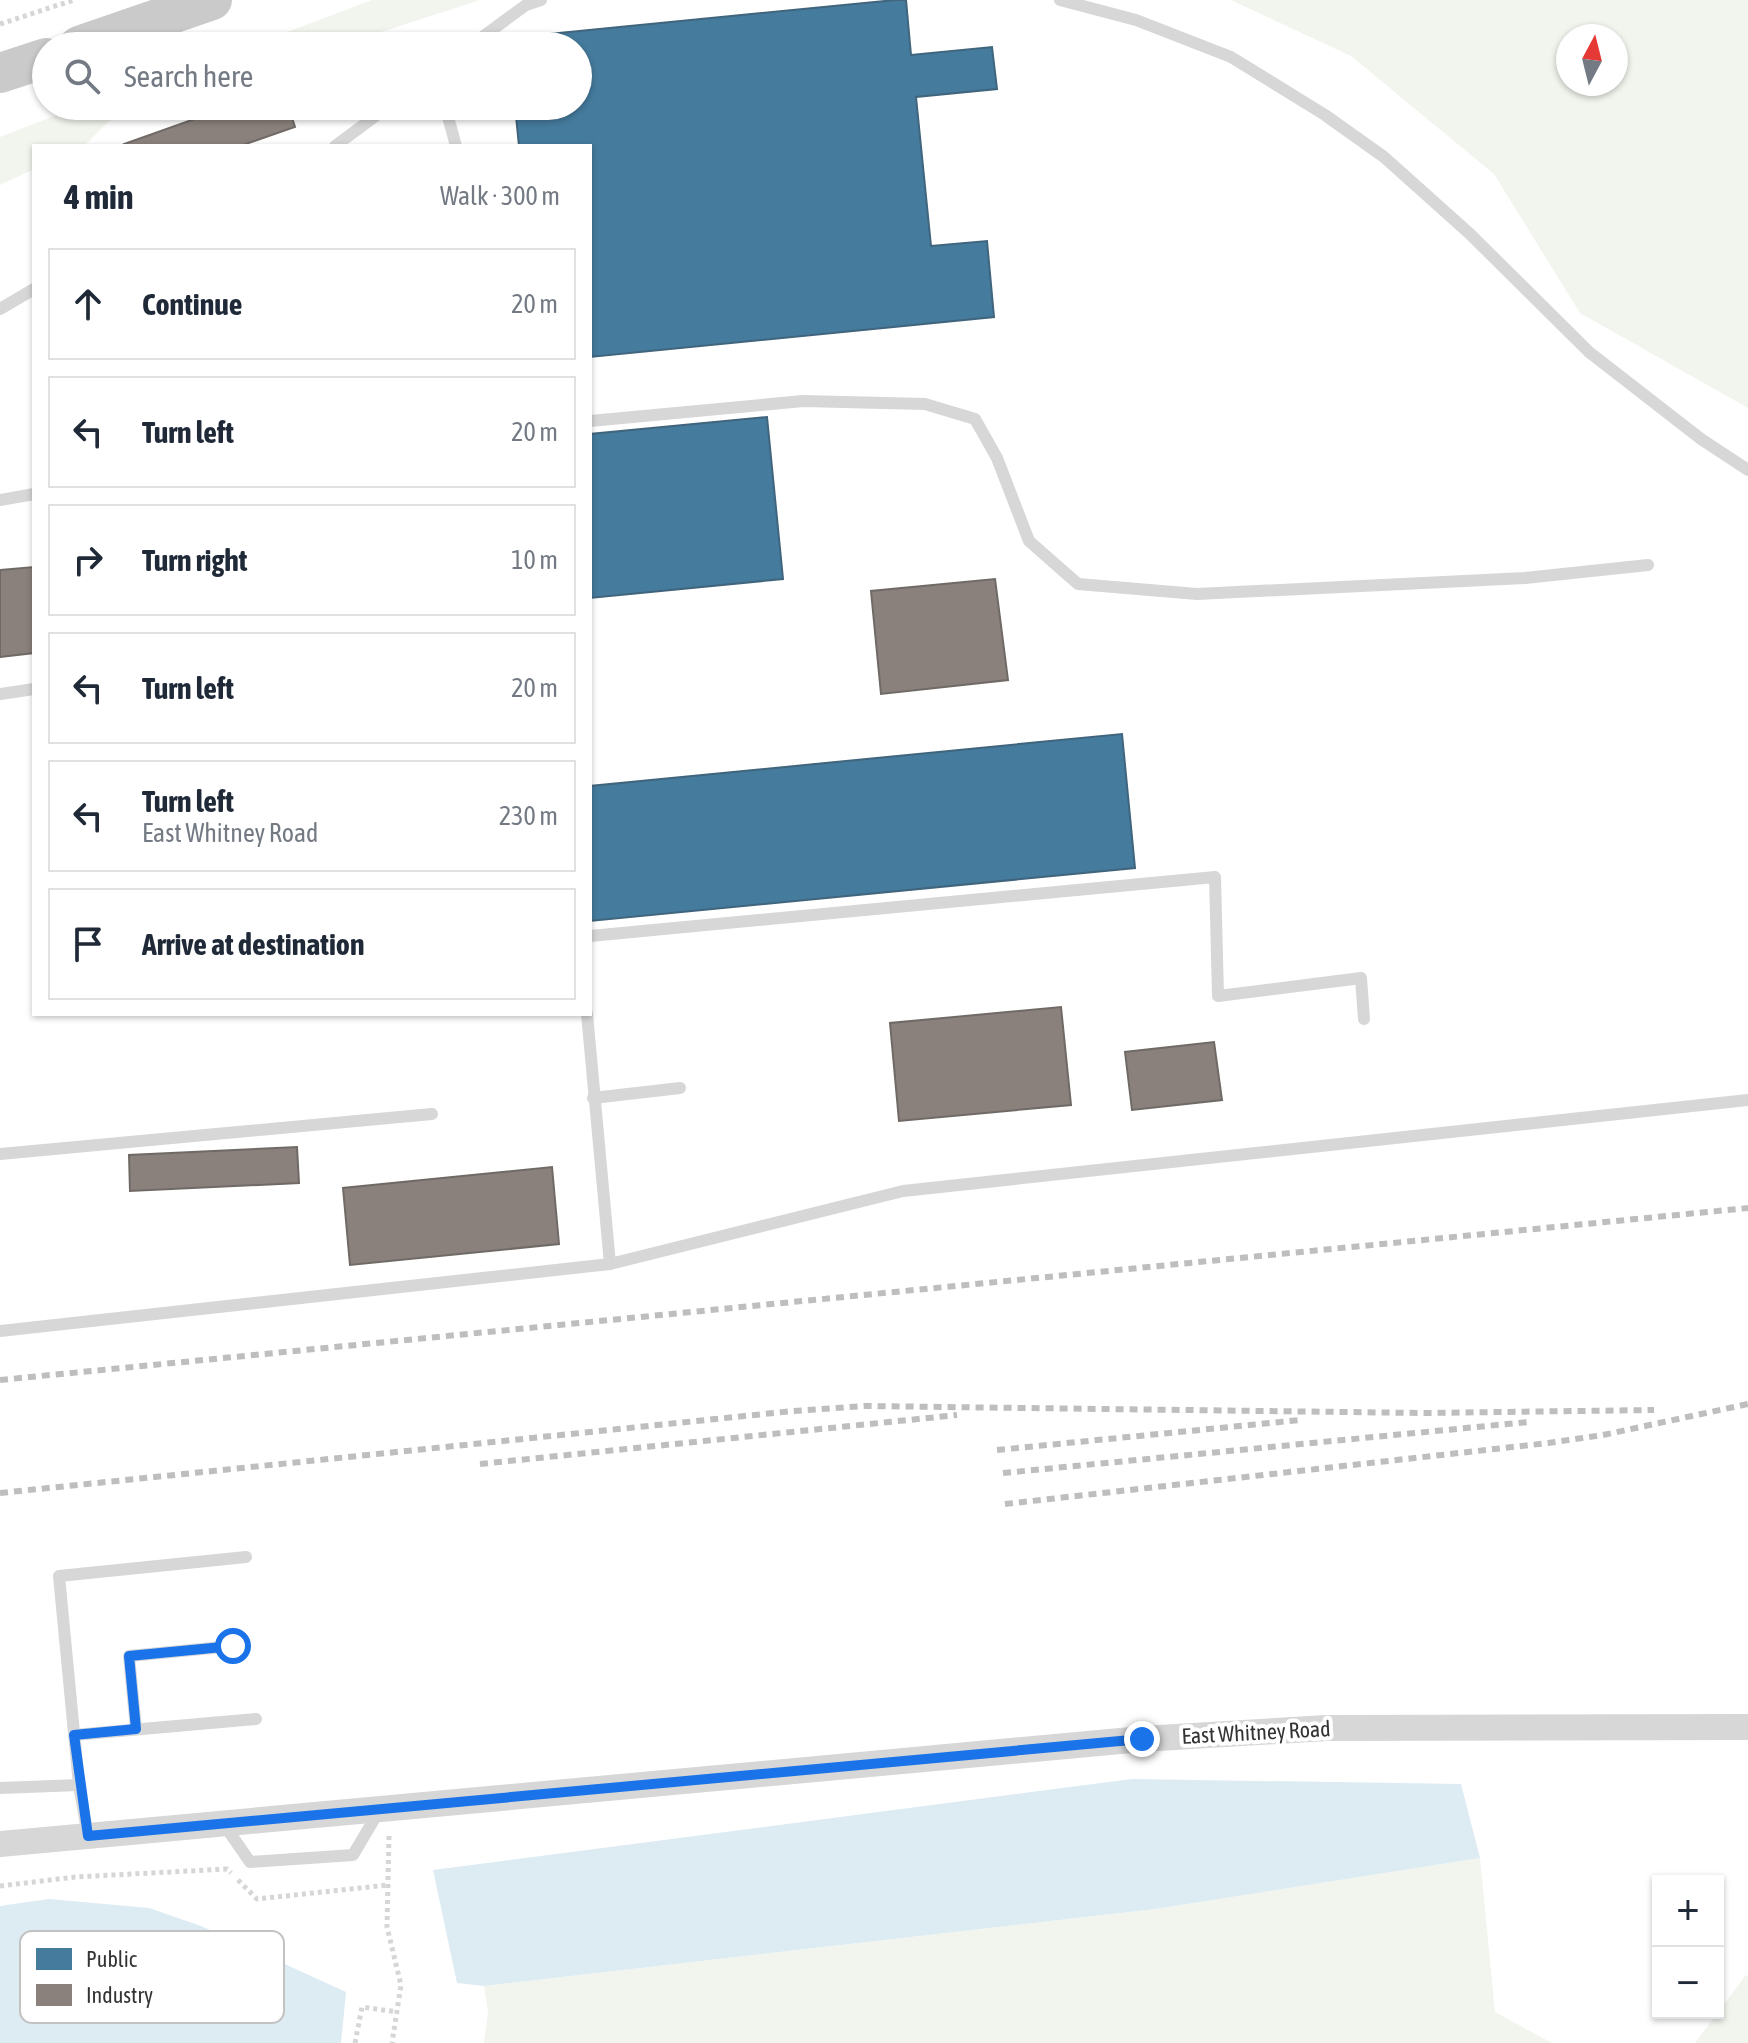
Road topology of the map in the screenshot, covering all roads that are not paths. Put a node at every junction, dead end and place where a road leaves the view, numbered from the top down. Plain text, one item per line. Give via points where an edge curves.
1 (212, 0) edge
2 (541, 0) edge
3 (1060, 0) edge
4 (119, 32) edge
5 (489, 32) edge
6 (32, 63) edge
7 (3, 73) edge
8 (370, 120) edge
9 (449, 120) edge
10 (338, 144) edge
11 (455, 144) edge
12 (32, 290) edge
13 (0, 309) edge
14 (592, 421) edge
15 (1748, 470) edge
16 (32, 494) edge
17 (0, 500) edge
18 (1648, 565) dead end
19 (32, 689) edge
20 (0, 694) edge
21 (592, 936) edge
22 (587, 1016) edge
23 (1364, 1019) dead end
24 (680, 1088) dead end
25 (593, 1098) junction
26 (1748, 1100) edge
27 (432, 1114) dead end
28 (0, 1154) edge
29 (610, 1264) junction
30 (0, 1331) edge
31 (246, 1557) dead end
32 (233, 1646) dead end
33 (256, 1719) dead end
34 (1748, 1727) edge
35 (136, 1729) junction
36 (74, 1735) junction
37 (79, 1785) junction
38 (0, 1788) edge
39 (385, 1808) junction
40 (223, 1823) junction
41 (88, 1836) junction
42 (0, 1844) edge

1 - 4 main road
2 - 5 lane
3 - 15 lane via 1136,20 1231,57 1325,115 1395,166 1589,352
6 - 7 main road
8 - 10 lane
9 - 11 lane
12 - 13 lane
14 - 18 lane via 803,401 925,404 975,419 997,458 1029,541 1078,584 1197,594 1525,578
16 - 17 lane
19 - 20 lane
21 - 23 lane via 1215,877 1218,996 1361,978
22 - 25 lane
24 - 25 lane
25 - 29 lane
26 - 29 lane via 903,1191
27 - 28 lane
29 - 30 lane
31 - 36 lane via 59,1576
32 - 35 lane via 129,1656
33 - 35 lane
34 - 39 street, East Whitney Road via 1327,1728 1158,1738
35 - 36 lane
36 - 37 lane
37 - 38 lane
37 - 41 lane
39 - 40 street, East Whitney Road
39 - 40 lane via 353,1855 250,1862
40 - 41 street, East Whitney Road
41 - 42 street, East Whitney Road

